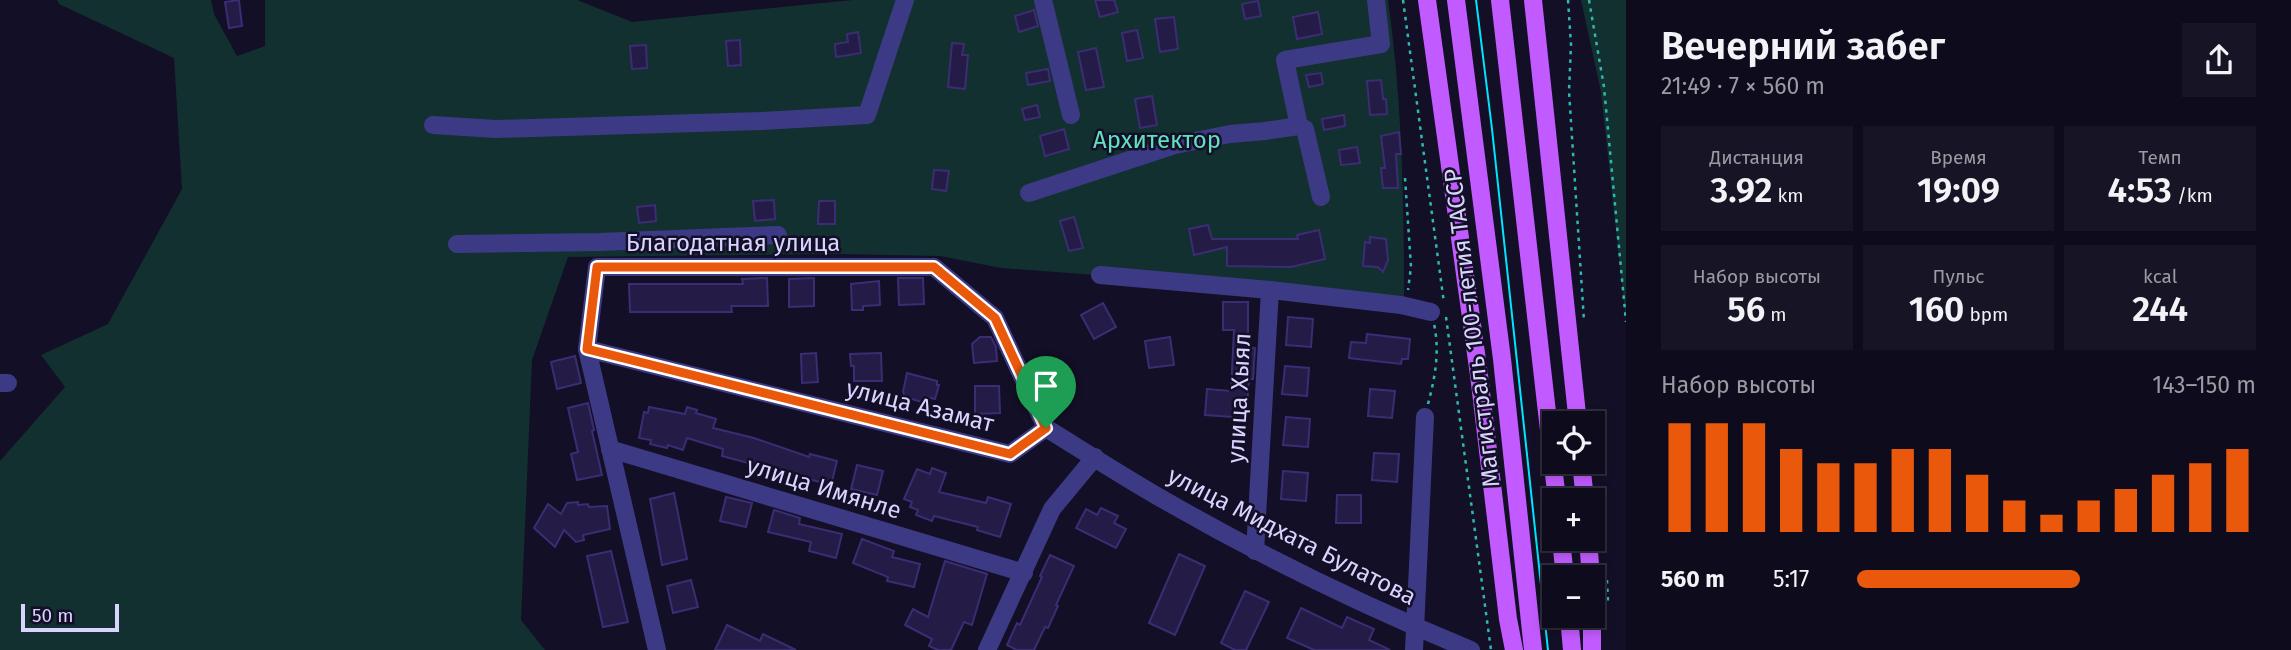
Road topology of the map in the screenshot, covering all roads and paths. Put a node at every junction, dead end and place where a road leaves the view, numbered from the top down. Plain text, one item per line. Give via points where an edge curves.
1 (905, 0) edge
2 (1043, 0) edge
3 (1376, 0) edge
4 (1403, 0) edge
5 (1427, 0) edge
6 (1456, 0) edge
7 (1500, 0) edge
8 (1533, 0) edge
9 (1568, 0) edge
10 (1589, 0) edge
11 (1071, 115) dead end
12 (433, 125) dead end
13 (1299, 126) junction
14 (1405, 178) dead end
15 (1028, 193) dead end
16 (1321, 197) dead end
17 (778, 235) dead end
18 (599, 242) junction
19 (457, 244) dead end
20 (597, 267) junction
21 (1100, 275) dead end
22 (1270, 290) junction
23 (1406, 306) junction
24 (1431, 312) joint
25 (1626, 322) edge
26 (1584, 326) dead end
27 (587, 349) junction
28 (1577, 411) edge
29 (1425, 417) joint
30 (1046, 428) junction
31 (610, 449) junction
32 (1095, 457) junction
33 (1556, 488) edge
34 (1255, 551) junction
35 (1024, 573) junction
36 (1416, 627) junction
37 (1570, 628) edge
38 (1592, 628) edge
39 (1511, 648) edge
40 (657, 650) edge
41 (987, 650) edge
42 (1415, 650) edge
43 (1472, 650) edge
44 (1491, 650) edge
45 (1533, 650) edge
46 (1572, 650) edge
47 (1592, 650) edge

1 - 12 street via 867,115 496,129
2 - 11 street
3 - 13 street via 1381,44 1285,60
4 - 44 path
5 - 39 main road
6 - 45 main road, Магистраль 100-летия ТАССР
7 - 33 main road
8 - 28 main road
9 - 26 path
10 - 25 path via 1604,87
13 - 15 street via 1175,145
13 - 16 street via 1305,129
14 - 23 path via 1411,267
17 - 18 street
18 - 19 street
18 - 20 street
20 - 27 street, Благодатная улица
20 - 30 street, Благодатная улица via 934,267 995,318
21 - 22 street
22 - 23 street
22 - 34 street, улица Хыял
23 - 24 street
24 - 29 path via 1438,341
27 - 30 street, улица Азамат via 1010,454
27 - 31 street, Благодатная улица
29 - 36 street
30 - 32 street
31 - 35 street, улица Имянле
31 - 40 street, Благодатная улица
32 - 34 street, улица Мидхата Булатова
32 - 35 street via 1052,509
34 - 36 street, улица Мидхата Булатова
35 - 41 street
36 - 42 street
36 - 43 street, улица Мидхата Булатова
37 - 46 main road
38 - 47 main road

